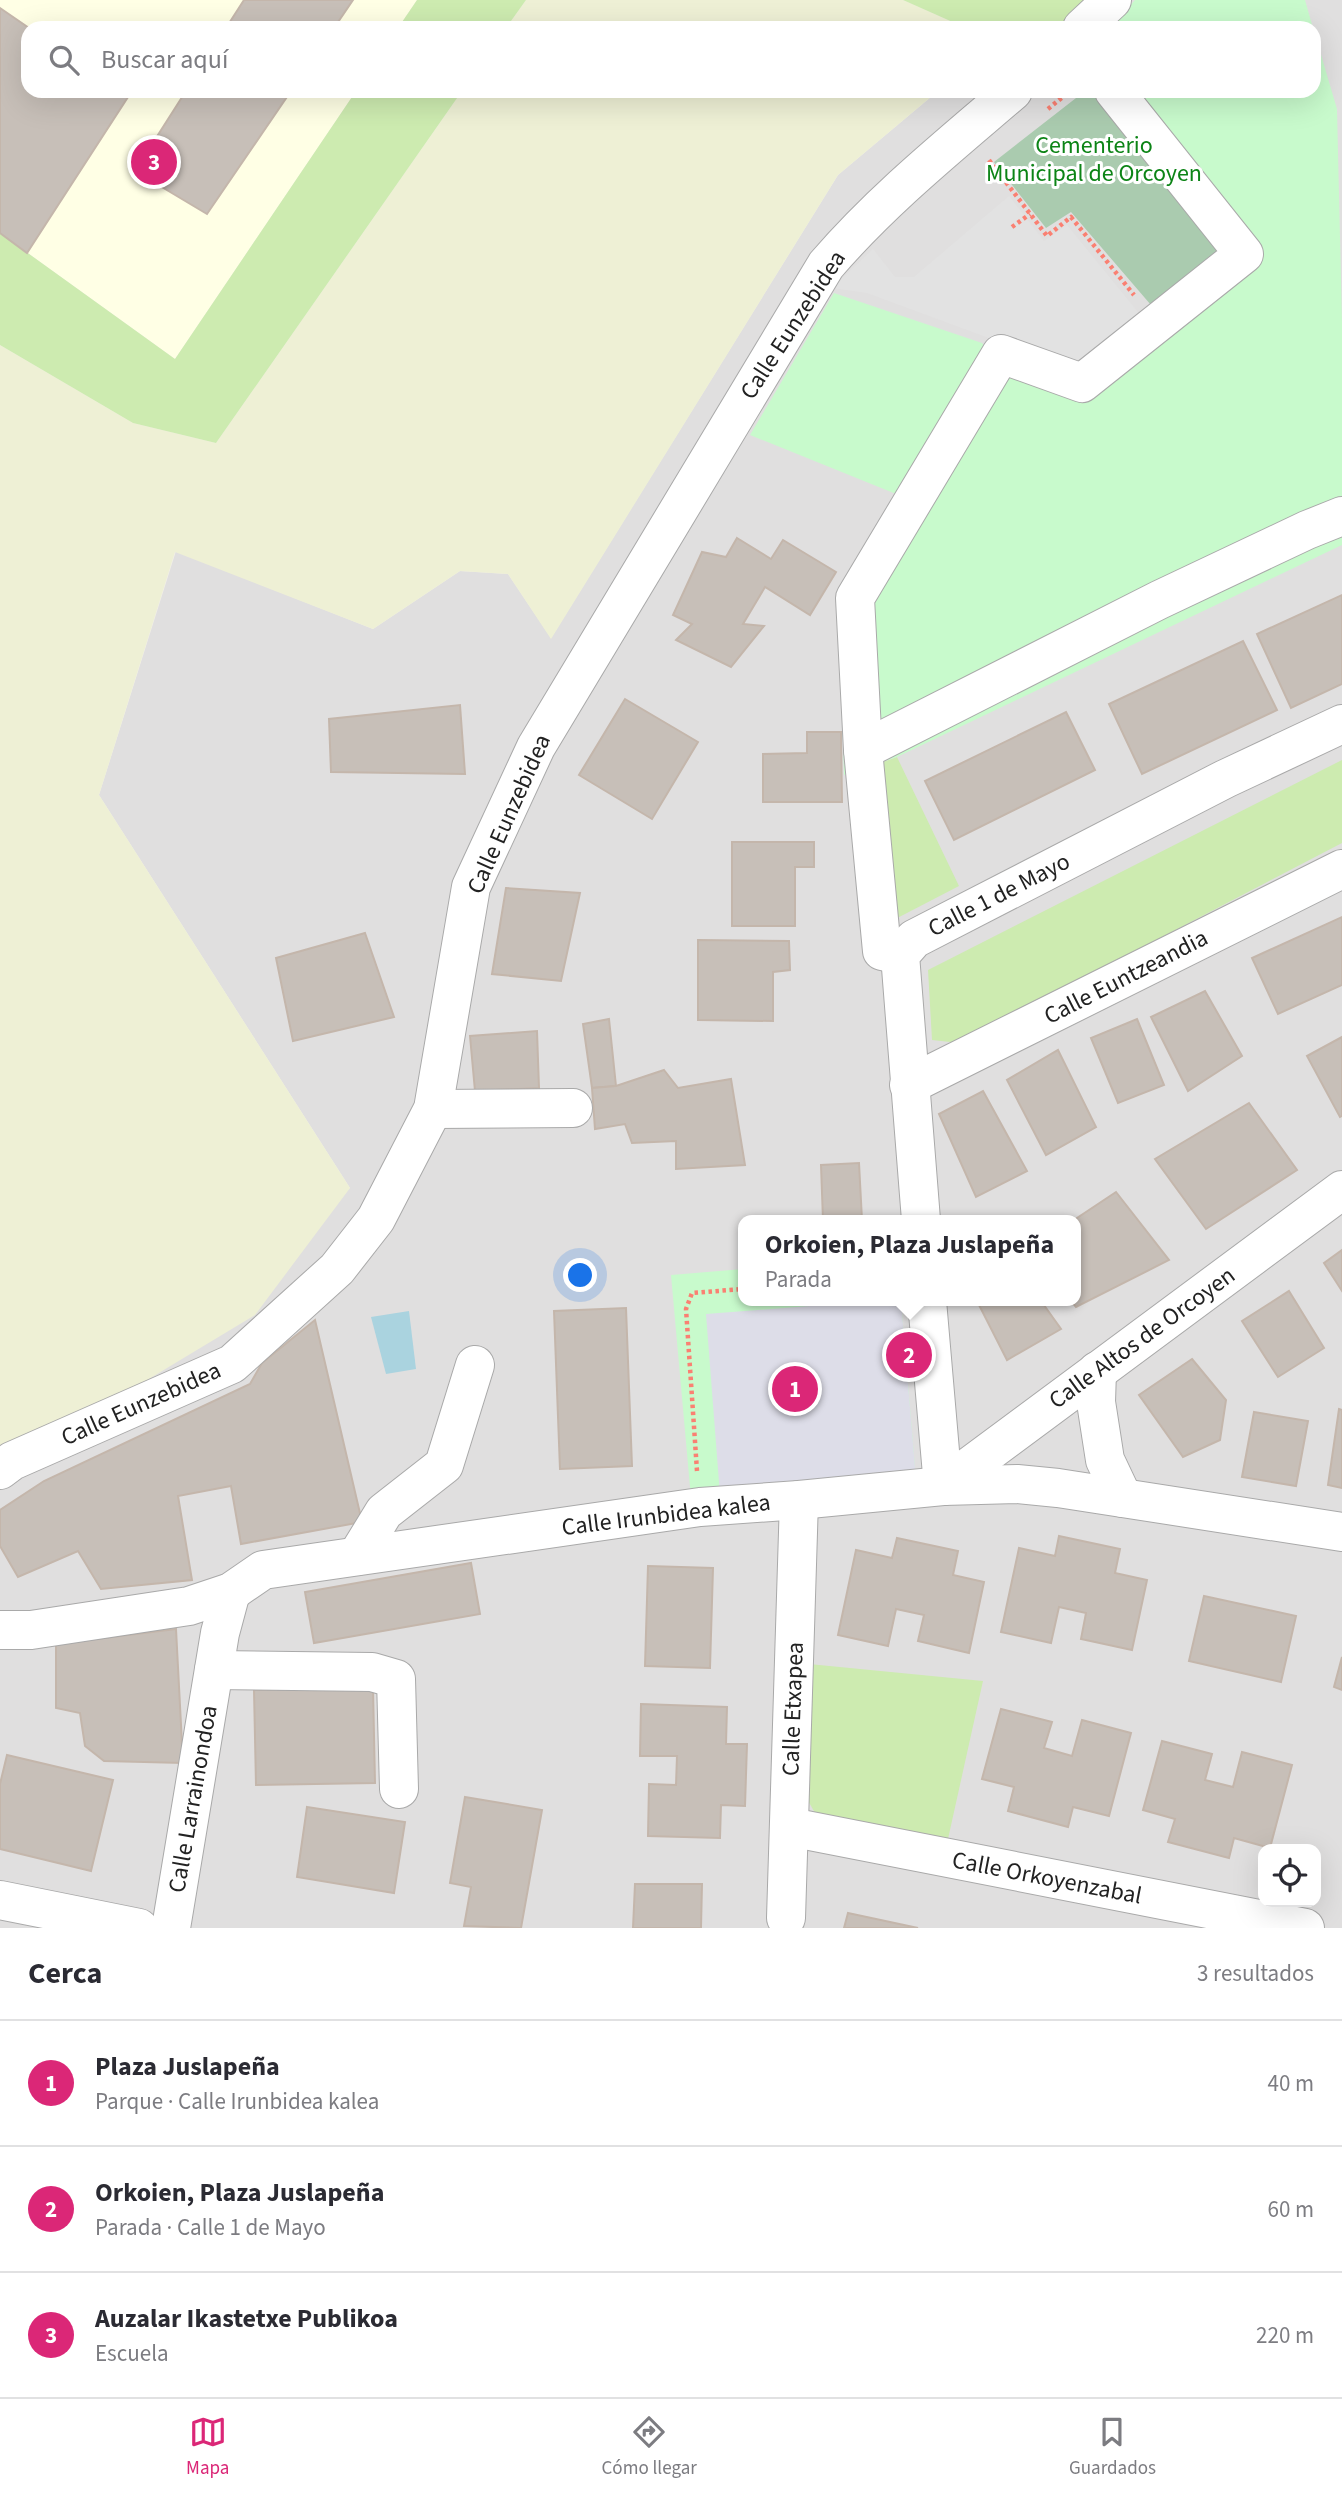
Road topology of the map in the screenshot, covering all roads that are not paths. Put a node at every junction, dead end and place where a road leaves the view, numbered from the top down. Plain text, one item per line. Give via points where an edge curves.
1 (1112, 0) edge
2 (1090, 21) edge
3 (1120, 98) edge
4 (1026, 103) edge
5 (1342, 516) edge
6 (1342, 724) edge
7 (863, 750) junction
8 (1342, 869) edge
9 (900, 955) junction
10 (909, 1085) junction
11 (573, 1108) dead end
12 (433, 1109) junction
13 (1342, 1191) edge
14 (920, 1215) edge
15 (927, 1306) edge
16 (475, 1365) dead end
17 (1097, 1371) junction
18 (0, 1470) edge
19 (943, 1486) junction
20 (1123, 1498) junction
21 (799, 1500) junction
22 (1342, 1532) edge
23 (357, 1556) junction
24 (231, 1592) junction
25 (0, 1630) edge
26 (214, 1670) junction
27 (399, 1789) dead end
28 (790, 1827) junction
29 (0, 1900) edge
30 (786, 1918) dead end
31 (139, 1928) edge
32 (171, 1928) edge
33 (1305, 1928) edge

1 - 2 street
3 - 7 street via 1244,254 1082,383 1001,354 855,598
4 - 12 street, Calle Eunzebidea via 944,150 826,265 536,747 471,887
5 - 7 street via 1159,600
6 - 9 street, Calle 1 de Mayo via 1224,779 914,939
7 - 9 street via 882,951
8 - 10 street, Calle Euntzeandia
9 - 10 street
10 - 14 street
11 - 12 street
12 - 18 street, Calle Eunzebidea via 376,1219 337,1269 232,1364
13 - 17 street, Calle Altos de Orcoyen
15 - 19 street
16 - 23 street via 444,1465 384,1512
17 - 19 street, Calle Altos de Orcoyen
17 - 20 street via 1096,1402 1105,1460
19 - 20 street, Calle Irunbidea kalea via 1017,1484
19 - 21 street, Calle Irunbidea kalea
20 - 22 street, Calle Irunbidea kalea
21 - 23 street, Calle Irunbidea kalea via 700,1507
21 - 28 street, Calle Etxapea
23 - 24 street, Calle Irunbidea kalea via 263,1570
24 - 25 street, Calle Irunbidea kalea via 189,1606 31,1630
24 - 26 street, Calle Larrainondoa
26 - 27 street, Calle Larrainondoa via 372,1672 396,1679
26 - 32 street, Calle Larrainondoa
28 - 30 street, Calle Etxapea
28 - 33 street, Calle Orkoyenzabal
29 - 31 street

